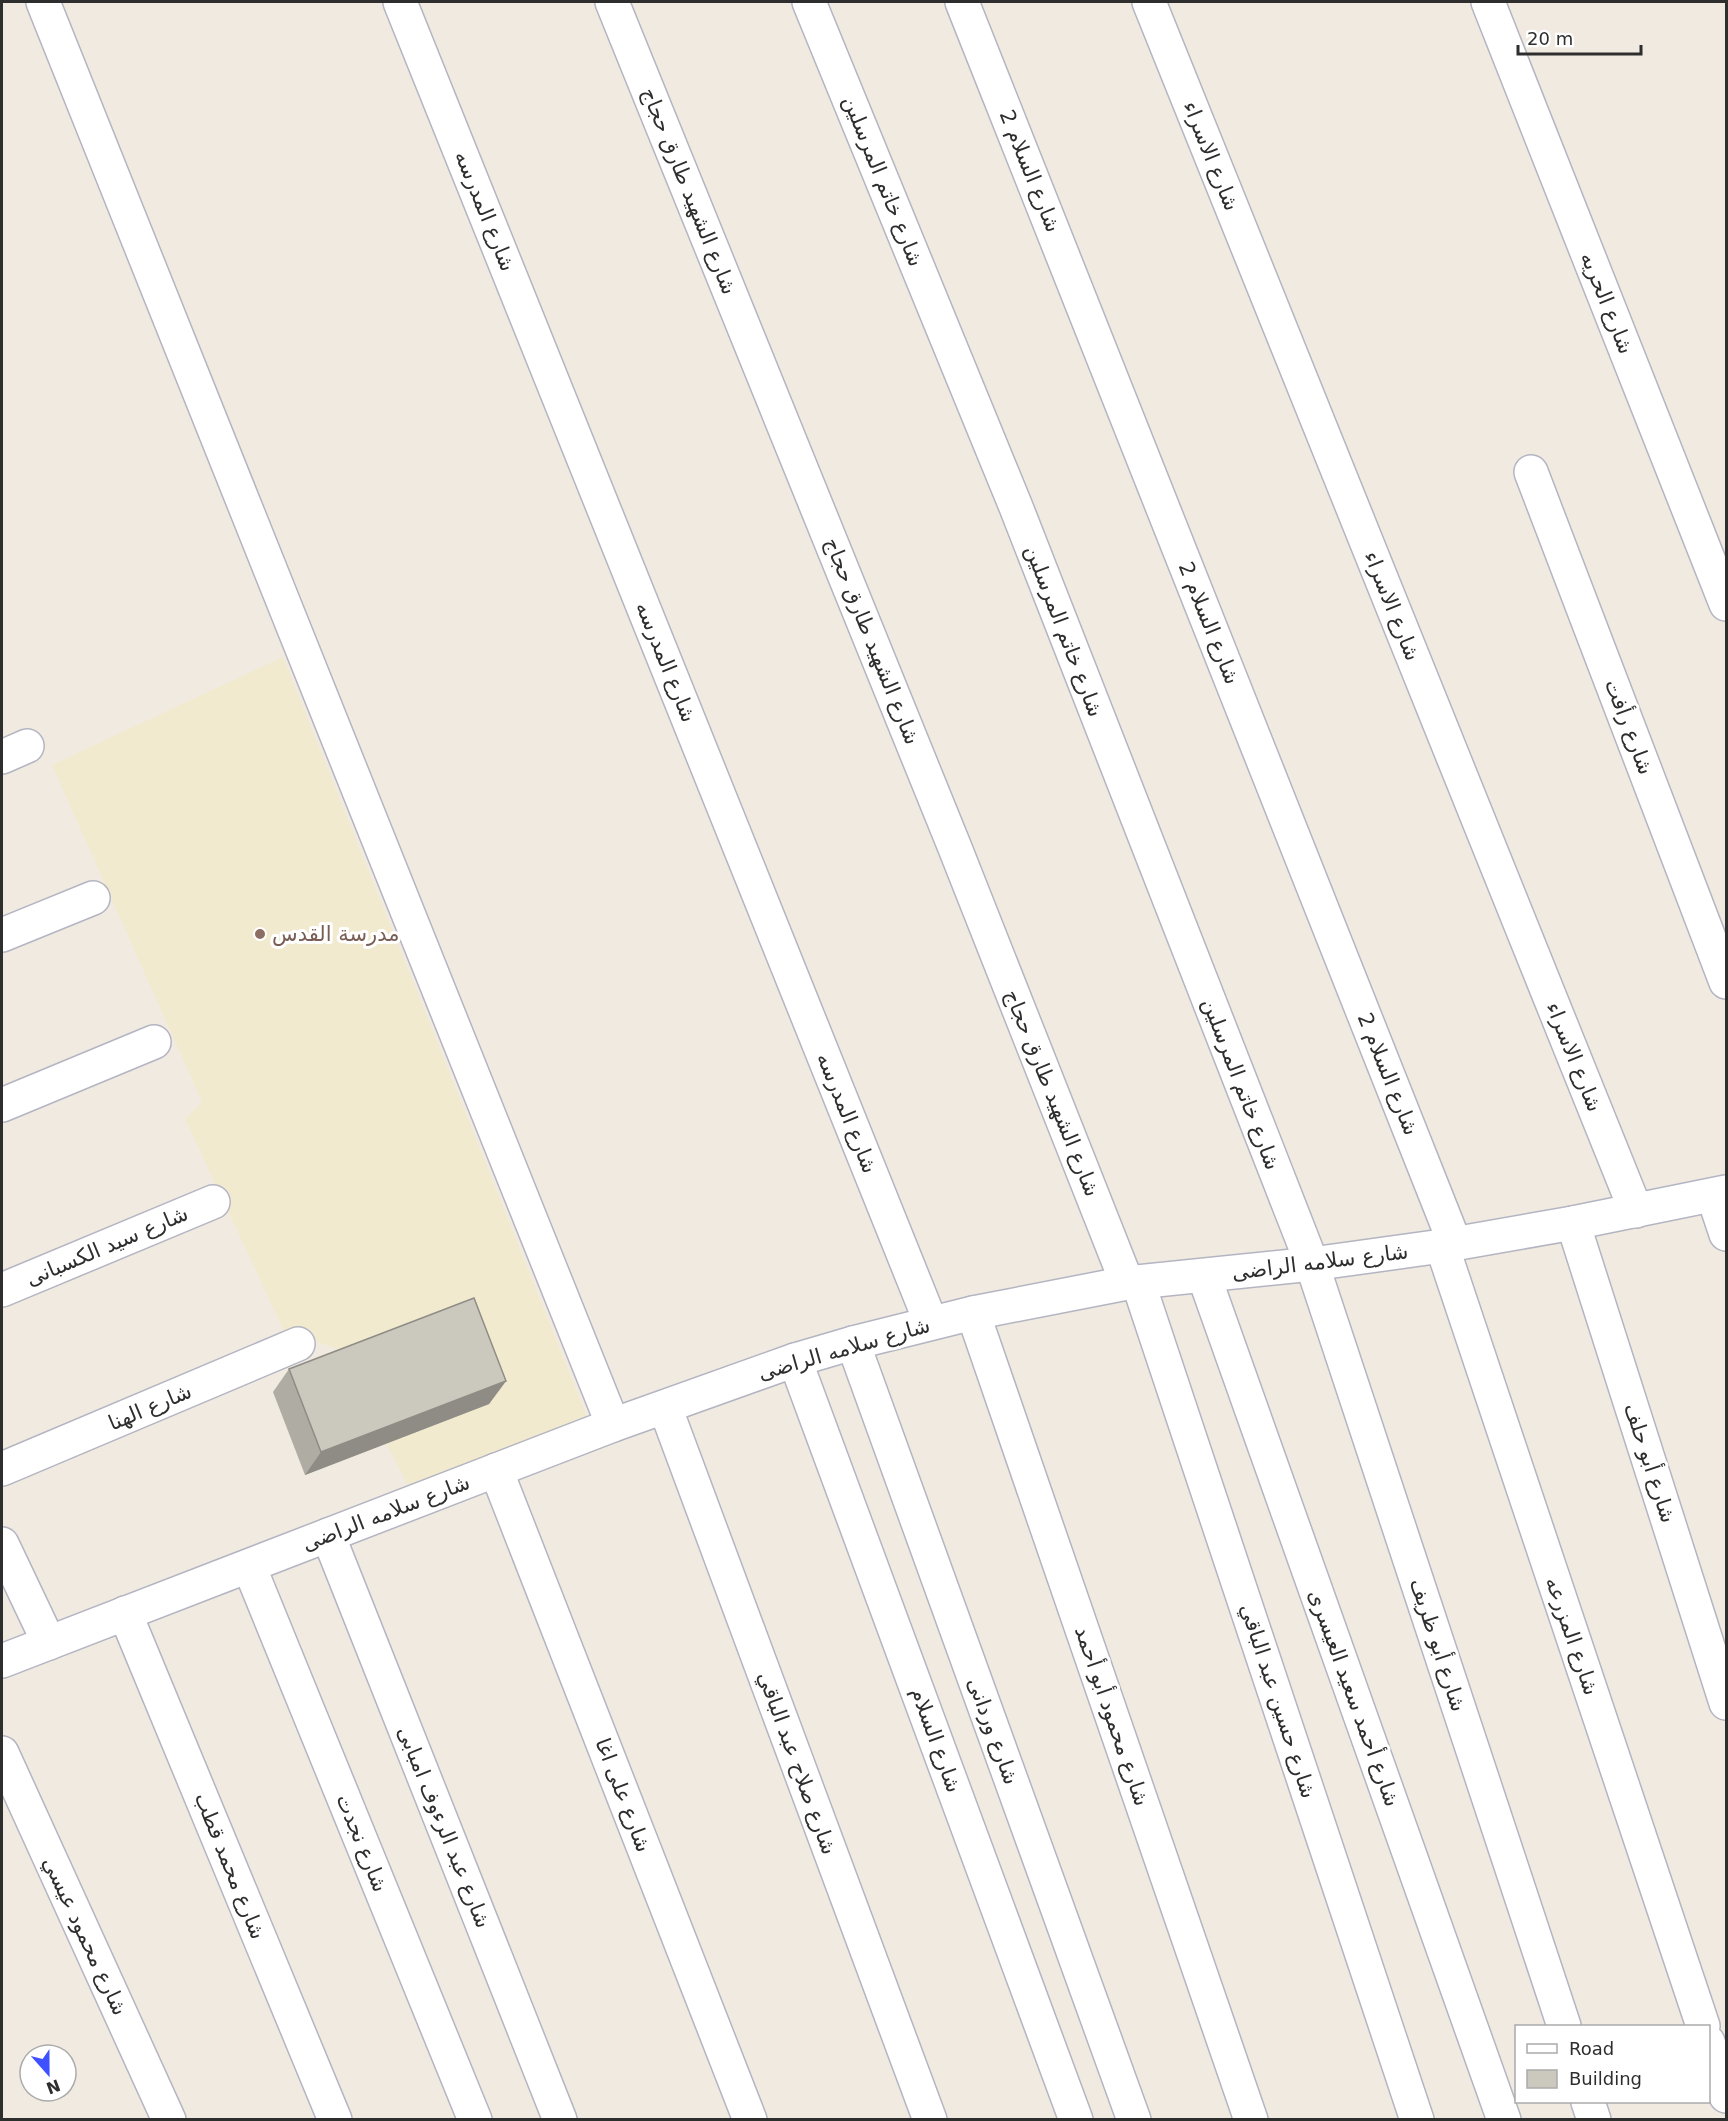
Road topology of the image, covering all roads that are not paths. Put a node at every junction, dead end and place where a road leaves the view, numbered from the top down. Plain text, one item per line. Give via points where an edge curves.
1 (43, 2) edge
2 (400, 2) edge
3 (612, 2) edge
4 (809, 2) edge
5 (962, 2) edge
6 (1149, 2) edge
7 (1488, 2) edge
8 (1531, 472) dead end
9 (1726, 604) edge
10 (93, 898) dead end
11 (2, 935) edge
12 (1726, 982) edge
13 (154, 1042) dead end
14 (2, 1106) edge
15 (1720, 1193) edge
16 (213, 1202) dead end
17 (1636, 1211) junction
18 (1574, 1224) junction
19 (1726, 1234) edge
20 (1448, 1245) junction
21 (1311, 1264) junction
22 (1204, 1276) junction
23 (1133, 1282) junction
24 (2, 1290) edge
25 (973, 1313) junction
26 (931, 1323) junction
27 (853, 1343) junction
28 (298, 1344) dead end
29 (795, 1360) junction
30 (665, 1407) junction
31 (613, 1425) junction
32 (2, 1469) edge
33 (496, 1470) junction
34 (328, 1535) junction
35 (2, 1544) edge
36 (249, 1566) junction
37 (125, 1613) junction
38 (49, 1644) junction
39 (2, 1661) edge
40 (1726, 1703) edge
41 (2, 1753) edge
42 (1564, 2025) edge
43 (1703, 2025) edge
44 (1710, 2048) edge
45 (1726, 2096) edge
46 (1588, 2103) edge
47 (170, 2120) edge
48 (335, 2120) edge
49 (475, 2120) edge
50 (560, 2120) edge
51 (750, 2120) edge
52 (930, 2120) edge
53 (1076, 2120) edge
54 (1134, 2120) edge
55 (1251, 2120) edge
56 (1417, 2120) edge
57 (1504, 2120) edge
58 (1594, 2120) edge

1 - 31 street
2 - 26 street, شارع المدرسه
3 - 23 street, شارع الشهيد طارق حجاج
4 - 21 street, شارع خاتم المرسلين via 1016,507
5 - 20 street, شارع السلام 2
6 - 17 street, شارع الاسراء
7 - 9 street, شارع الحريه
8 - 12 street, شارع رأفت
10 - 11 street
13 - 14 street
15 - 17 street, شارع سلامه الراضى
15 - 19 street
16 - 24 street, شارع سيد الكسبانى
17 - 18 street, شارع سلامه الراضى
18 - 20 street, شارع سلامه الراضى
18 - 40 street, شارع أبو حلف
20 - 21 street, شارع سلامه الراضى
20 - 43 street, شارع المزرعه
21 - 22 street, شارع سلامه الراضى
21 - 42 street, شارع أبو ظريف
22 - 23 street, شارع سلامه الراضى
22 - 57 street, شارع أحمد سعيد العيسرى
23 - 25 street, شارع سلامه الراضى
23 - 56 street, شارع حسين عبد الباقي
25 - 26 street, شارع سلامه الراضى
25 - 55 street, شارع محمود أبو أحمد
26 - 27 street, شارع سلامه الراضى
27 - 29 street, شارع سلامه الراضى
27 - 54 street, شارع وردانى
28 - 32 street, شارع الهنا
29 - 30 street, شارع سلامه الراضى
29 - 53 street, شارع السلام
30 - 31 street, شارع سلامه الراضى
30 - 52 street, شارع صلاح عبد الباقي
31 - 33 street, شارع سلامه الراضى
33 - 34 street, شارع سلامه الراضى
33 - 51 street, شارع على اغا
34 - 36 street, شارع سلامه الراضى
34 - 50 street, شارع عبد الرءوف امبابى
35 - 38 street
36 - 37 street, شارع سلامه الراضى
36 - 49 street, شارع نجدت
37 - 38 street, شارع سلامه الراضى
37 - 48 street, شارع محمد قطب
38 - 39 street, شارع سلامه الراضى
41 - 47 street, شارع محمود عيسي
44 - 45 street
46 - 58 street

